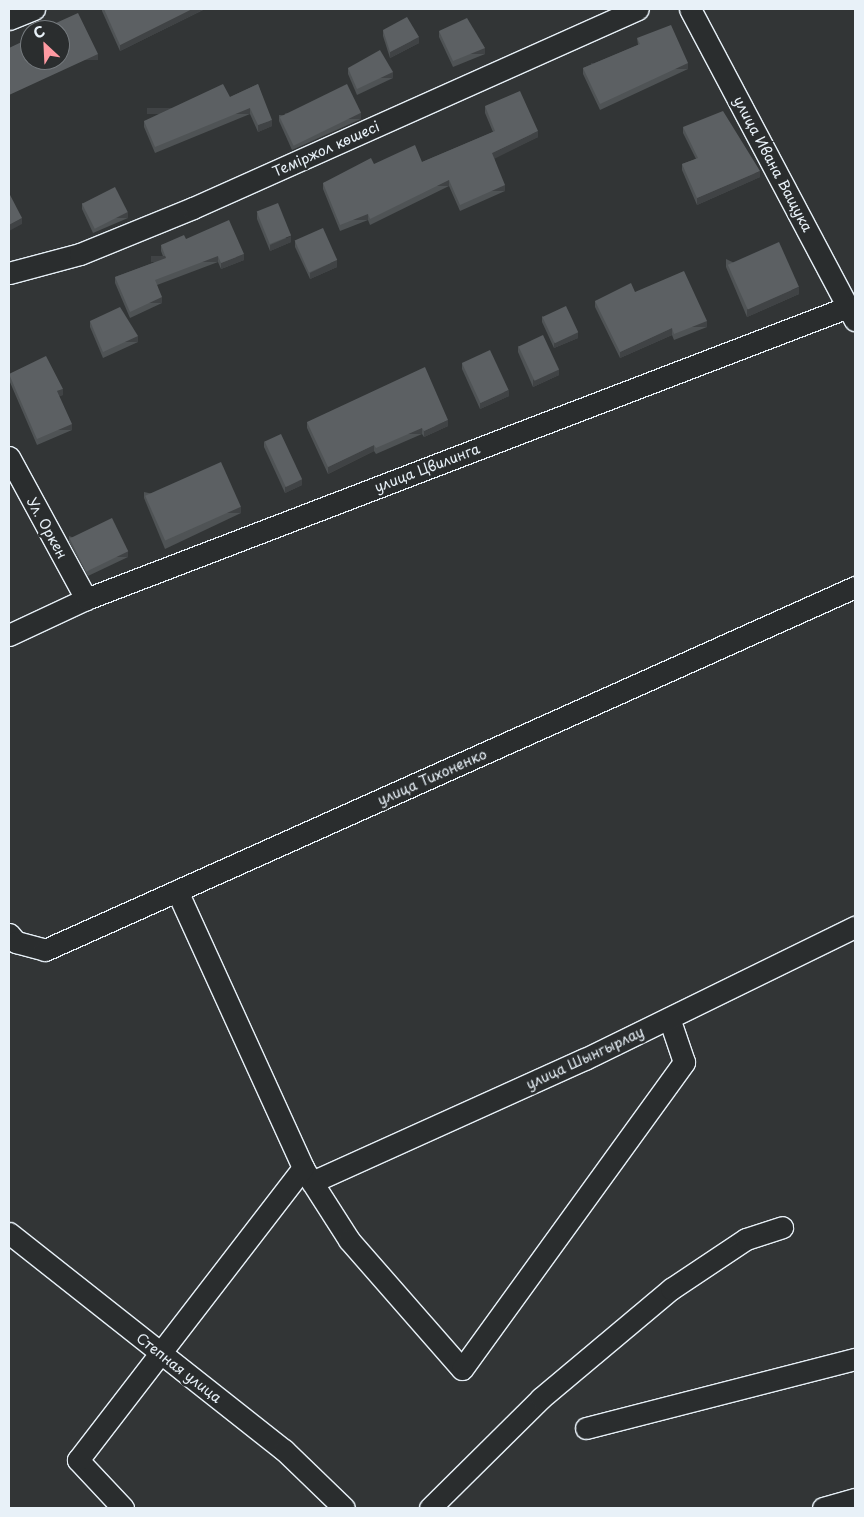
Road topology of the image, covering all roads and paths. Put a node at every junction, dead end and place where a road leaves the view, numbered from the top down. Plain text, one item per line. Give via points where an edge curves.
1 (34, 9) edge
2 (638, 9) edge
3 (690, 9) edge
4 (9, 19) edge
5 (9, 273) edge
6 (852, 313) edge
7 (9, 457) edge
8 (855, 587) edge
9 (86, 599) junction
10 (9, 634) edge
11 (176, 891) junction
12 (855, 927) edge
13 (9, 934) edge
14 (669, 1018) junction
15 (307, 1175) junction
16 (782, 1227) dead end
17 (9, 1233) edge
18 (161, 1355) junction
19 (855, 1359) edge
20 (586, 1428) dead end
21 (855, 1499) edge
22 (123, 1508) edge
23 (344, 1508) edge
24 (430, 1508) edge
25 (823, 1508) edge

1 - 4 street
2 - 5 street, Теміржол көшесі via 193,208 80,254
3 - 6 street, улица Ивана Ващука
6 - 9 street, улица Цвилинга
7 - 9 street, Ул. Оркен
8 - 11 street, улица Тихоненко
9 - 10 street, улица Цвилинга
11 - 13 street, улица Тихоненко via 46,950 16,942
11 - 15 street
12 - 14 street, улица Шынгырлау
14 - 15 street, улица Шынгырлау
14 - 15 street via 684,1062 462,1370 349,1240
15 - 18 street
16 - 24 street via 746,1239 671,1289 540,1398
17 - 18 street, Степная улица
18 - 22 street via 78,1460
18 - 23 street, Степная улица via 284,1450
19 - 20 street
21 - 25 street

